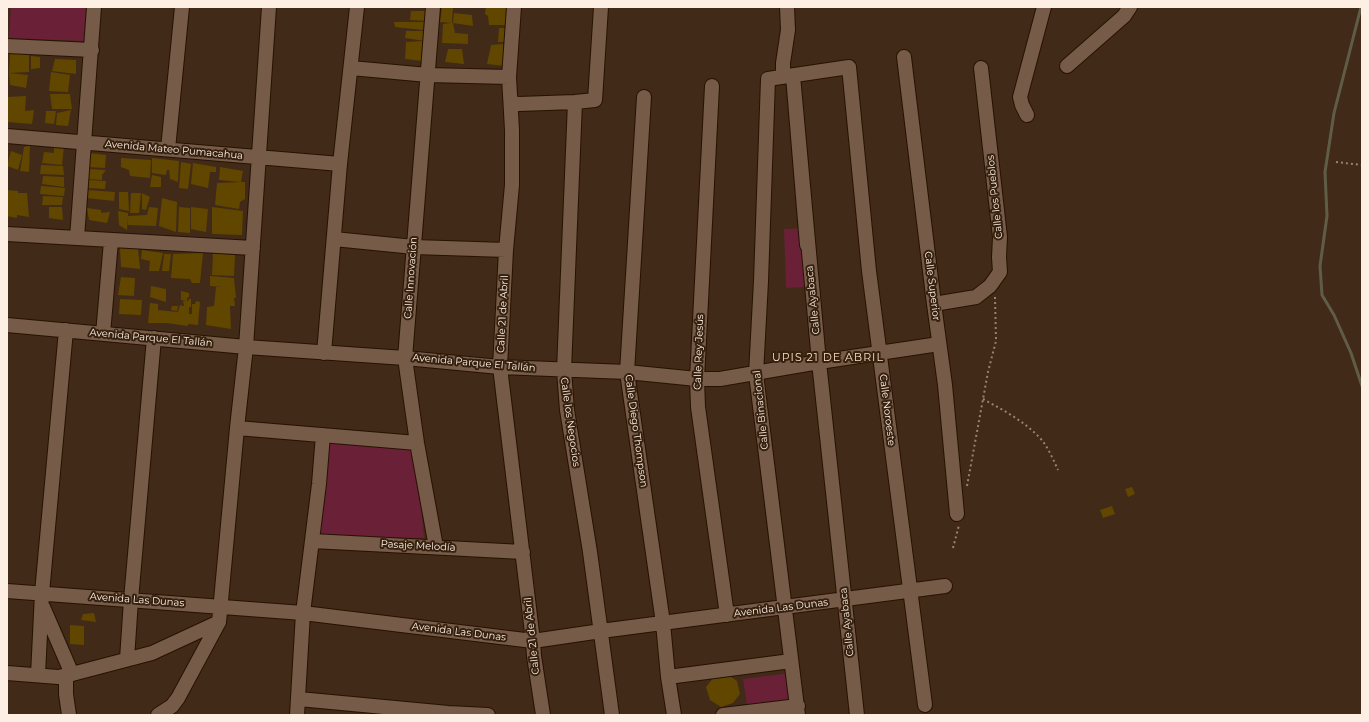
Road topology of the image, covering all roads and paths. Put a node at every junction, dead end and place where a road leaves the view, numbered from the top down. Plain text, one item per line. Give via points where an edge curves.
1 (94, 7) edge
2 (182, 7) edge
3 (269, 7) edge
4 (357, 7) edge
5 (433, 7) edge
6 (514, 7) edge
7 (601, 7) edge
8 (787, 7) edge
9 (1044, 7) edge
10 (1130, 7) edge
11 (7, 46) edge
12 (92, 50) junction
13 (904, 57) dead end
14 (1067, 66) dead end
15 (351, 68) junction
16 (981, 68) dead end
17 (428, 75) junction
18 (788, 75) junction
19 (509, 77) junction
20 (712, 86) dead end
21 (644, 97) dead end
22 (575, 102) junction
23 (511, 103) junction
24 (1027, 115) dead end
25 (7, 136) edge
26 (83, 142) junction
27 (168, 149) junction
28 (260, 157) junction
29 (1336, 162) dead end
30 (340, 164) junction
31 (1362, 165) edge
32 (7, 234) edge
33 (76, 238) junction
34 (334, 239) junction
35 (111, 241) junction
36 (807, 245) dead end
37 (414, 247) junction
38 (253, 248) junction
39 (506, 250) junction
40 (994, 280) junction
41 (934, 304) junction
42 (7, 325) edge
43 (66, 330) junction
44 (103, 334) junction
45 (154, 338) junction
46 (939, 344) junction
47 (246, 347) junction
48 (324, 353) junction
49 (880, 353) junction
50 (405, 358) junction
51 (819, 362) junction
52 (500, 367) junction
53 (564, 370) junction
54 (627, 372) junction
55 (756, 374) junction
56 (697, 379) junction
57 (983, 399) junction
58 (237, 428) junction
59 (322, 435) junction
60 (417, 443) junction
61 (1058, 470) dead end
62 (967, 486) dead end
63 (958, 518) joint
64 (312, 541) junction
65 (436, 546) junction
66 (953, 548) dead end
67 (523, 552) junction
68 (945, 586) dead end
69 (7, 591) edge
70 (910, 591) junction
71 (41, 598) junction
72 (131, 600) junction
73 (844, 600) junction
74 (220, 606) junction
75 (786, 608) junction
76 (303, 613) junction
77 (727, 615) junction
78 (219, 622) junction
79 (663, 623) junction
80 (601, 631) junction
81 (533, 641) junction
82 (127, 659) junction
83 (792, 661) junction
84 (7, 673) edge
85 (38, 675) junction
86 (69, 675) junction
87 (668, 677) junction
88 (299, 700) junction
89 (925, 705) dead end
90 (798, 710) edge
91 (448, 714) edge
92 (731, 714) edge
93 (69, 715) edge
94 (158, 715) edge
95 (297, 715) edge
96 (488, 715) edge
97 (543, 715) edge
98 (612, 715) edge
99 (674, 715) edge
100 (856, 715) edge

1 - 12 street
2 - 27 street
3 - 28 street
4 - 15 street
5 - 17 street, Calle Innovación
6 - 19 street, Calle 21 de Abril
7 - 22 street via 595,100
8 - 18 street via 788,30 783,63
9 - 24 street via 1020,97
10 - 14 street via 1124,16
11 - 12 street
12 - 26 street
13 - 41 street, Calle Superior
15 - 17 street
15 - 30 street
16 - 40 street, Calle los Pueblos via 1000,237 1000,272
17 - 19 street
17 - 37 street, Calle Innovación
18 - 36 street
18 - 49 street, Calle Noroeste via 849,67 869,271
18 - 51 street, Calle Ayabaca
18 - 55 street, Calle Binacional via 768,79
19 - 23 street, Calle 21 de Abril
20 - 56 street, Calle Rey Jesús
21 - 54 street, Calle Diego Thompson
22 - 23 street
22 - 53 street, Calle los Negocios
23 - 39 street, Calle 21 de Abril via 512,185
25 - 26 street, Avenida Mateo Pumacahua
26 - 27 street, Avenida Mateo Pumacahua
26 - 33 street
27 - 28 street, Avenida Mateo Pumacahua
28 - 30 street, Avenida Mateo Pumacahua
28 - 38 street
29 - 31 path
30 - 34 street
32 - 33 street
33 - 35 street
34 - 37 street
34 - 48 street
35 - 38 street
35 - 44 street
37 - 39 street
37 - 50 street, Calle Innovación
38 - 47 street
39 - 52 street, Calle 21 de Abril
40 - 41 street, Calle los Pueblos via 976,297
40 - 57 path via 996,341
41 - 46 street, Calle Superior
42 - 43 street, Avenida Parque El Tallán
43 - 44 street, Avenida Parque El Tallán
43 - 71 street
44 - 45 street, Avenida Parque El Tallán
45 - 47 street, Avenida Parque El Tallán
45 - 72 street
46 - 49 street, Avenida Parque El Tallán
46 - 63 street, Calle Superior
47 - 48 street, Avenida Parque El Tallán
47 - 58 street
48 - 50 street, Avenida Parque El Tallán
49 - 51 street, Avenida Parque El Tallán
49 - 70 street, Calle Noroeste
50 - 52 street, Avenida Parque El Tallán
50 - 60 street, Calle Innovación
51 - 55 street, Avenida Parque El Tallán
51 - 73 street, Calle Ayabaca
52 - 53 street, Avenida Parque El Tallán
52 - 67 street, Calle 21 de Abril
53 - 54 street, Avenida Parque El Tallán
53 - 80 street, Calle los Negocios via 567,410
54 - 56 street, Avenida Parque El Tallán
54 - 79 street, Calle Diego Thompson
55 - 56 street, Avenida Parque El Tallán
55 - 75 street, Calle Binacional
56 - 77 street, Calle Rey Jesús via 698,407
57 - 61 path via 1036,434 1050,452
57 - 62 path
58 - 59 street
58 - 74 street
59 - 60 street
59 - 64 street via 320,484
60 - 65 street, Calle Innovación
63 - 66 path
64 - 65 street, Pasaje Melodía
64 - 76 street
65 - 67 street, Pasaje Melodía
67 - 81 street, Calle 21 de Abril
68 - 70 street, Avenida Las Dunas
69 - 71 street, Avenida Las Dunas
70 - 73 street, Avenida Las Dunas
70 - 89 street, Calle Noroeste
71 - 72 street, Avenida Las Dunas
71 - 85 street
71 - 86 street
72 - 74 street, Avenida Las Dunas
72 - 82 street
73 - 75 street, Avenida Las Dunas
73 - 100 street, Calle Ayabaca
74 - 76 street, Avenida Las Dunas
74 - 78 street
75 - 77 street, Avenida Las Dunas
75 - 83 street, Calle Binacional
76 - 81 street, Avenida Las Dunas
76 - 88 street
77 - 79 street, Avenida Las Dunas
78 - 82 street via 152,652
78 - 94 street via 178,698 172,706
79 - 80 street, Avenida Las Dunas
79 - 87 street, Calle Diego Thompson
80 - 81 street, Avenida Las Dunas
80 - 98 street, Calle los Negocios
81 - 97 street, Calle 21 de Abril
82 - 86 street
83 - 87 street
83 - 90 street, Calle Binacional
84 - 85 street
85 - 86 street
86 - 93 street via 66,694
87 - 99 street, Calle Diego Thompson
88 - 91 street
88 - 95 street
90 - 92 street
91 - 96 street

